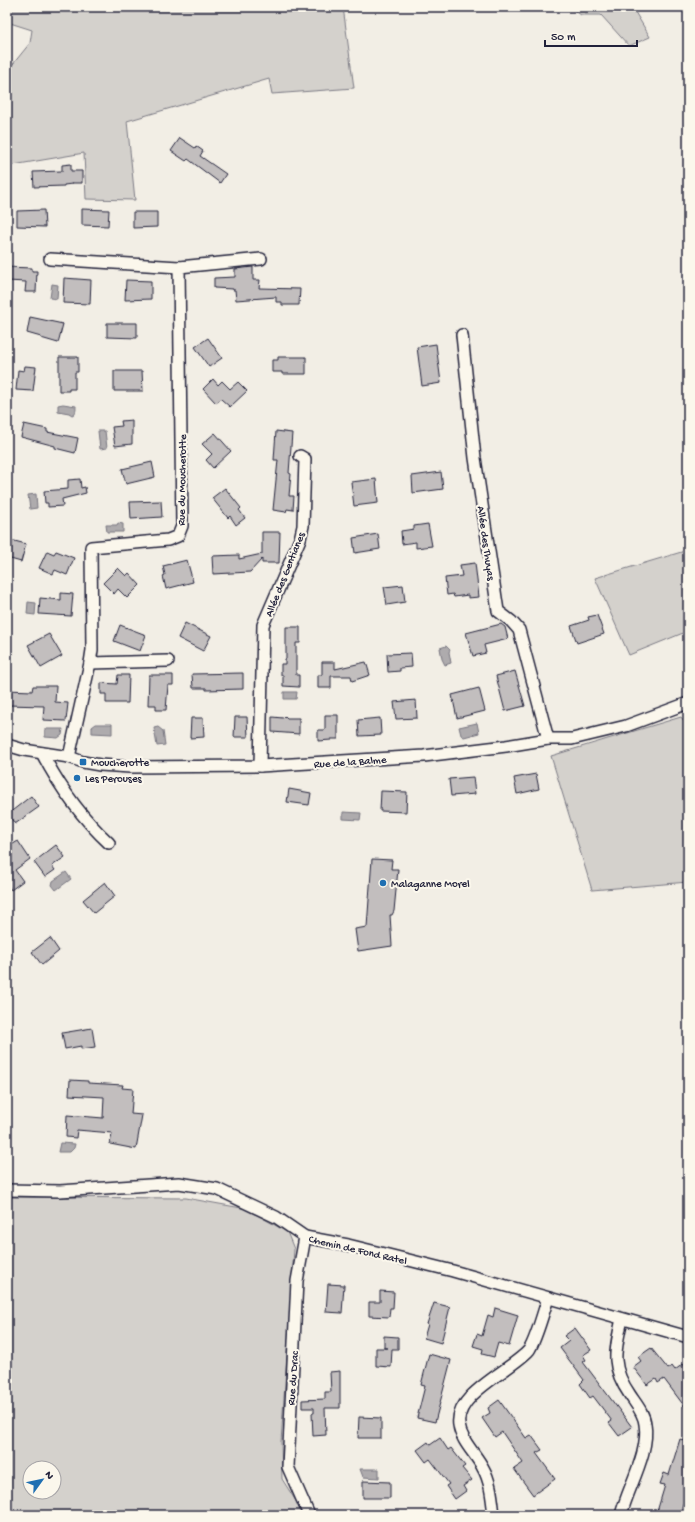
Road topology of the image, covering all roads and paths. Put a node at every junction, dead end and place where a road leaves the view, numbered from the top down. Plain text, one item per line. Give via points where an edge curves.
1 (50, 259) dead end
2 (261, 259) dead end
3 (179, 267) junction
4 (462, 335) dead end
5 (300, 456) dead end
6 (168, 661) dead end
7 (90, 663) junction
8 (688, 703) edge
9 (548, 739) junction
10 (7, 745) edge
11 (42, 753) junction
12 (69, 757) junction
13 (260, 766) junction
14 (110, 843) dead end
15 (7, 1190) edge
16 (305, 1237) junction
17 (548, 1298) junction
18 (622, 1319) junction
19 (688, 1337) edge
20 (308, 1515) edge
21 (494, 1515) edge
22 (621, 1515) edge

1 - 3 street
2 - 3 street
3 - 7 street, Rue du Moucherotte via 182,526 178,536 168,540 91,547
4 - 9 street, Allée des Thuyas via 475,458 498,611 519,630
5 - 13 street, Allée des Gentianes via 305,458 303,526 300,539 263,625
6 - 7 street
7 - 12 street, Rue du Moucherotte
8 - 9 street, Rue de la Balme via 626,726 572,739
9 - 13 street, Rue de la Balme via 424,756
10 - 11 street, Rue de la Balme
11 - 12 street, Rue de la Balme
11 - 14 street via 54,777 81,813
12 - 13 street, Rue de la Balme via 83,762 130,767
15 - 16 street, Chemin de Fond Ratel via 60,1191 179,1183 217,1189 276,1217
16 - 17 street, Chemin de Fond Ratel via 453,1271
16 - 20 street, Rue du Drac via 297,1281 288,1467
17 - 18 street, Chemin de Fond Ratel
17 - 21 street via 530,1348 471,1396 461,1409 459,1426 483,1468 490,1486
18 - 19 street, Chemin de Fond Ratel
18 - 22 street via 616,1364 619,1378 641,1410 646,1436 640,1464

